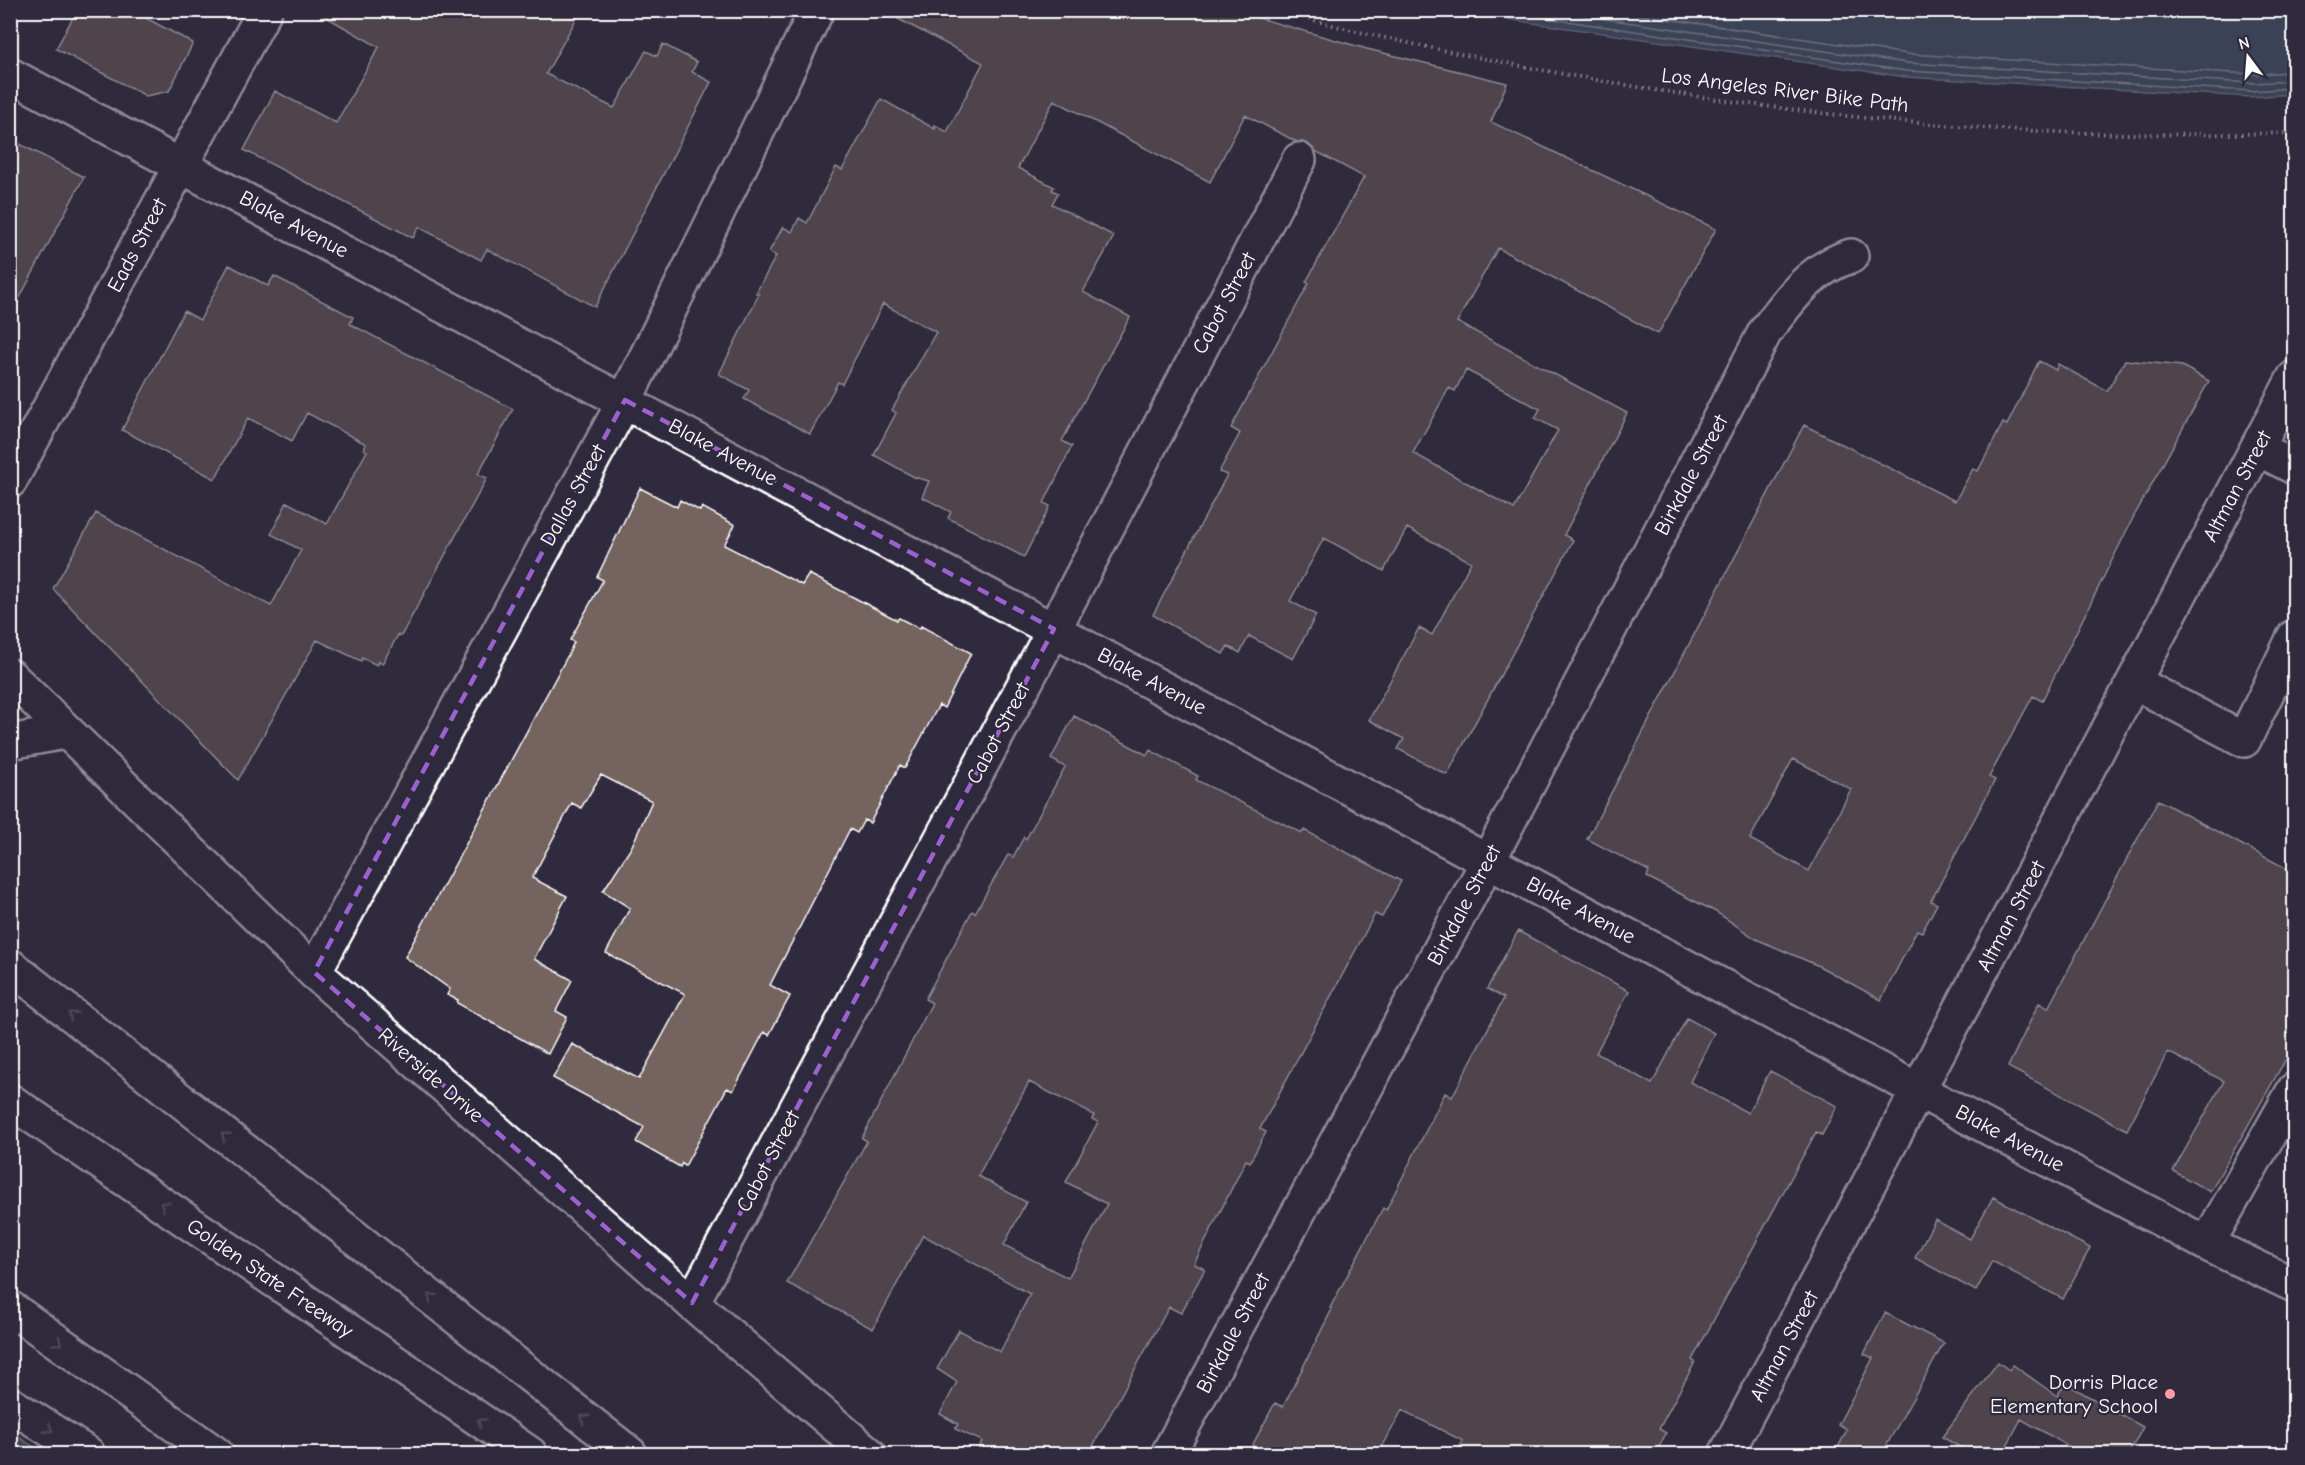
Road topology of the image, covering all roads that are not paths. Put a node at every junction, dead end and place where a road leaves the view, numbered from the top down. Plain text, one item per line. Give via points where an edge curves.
1 (265, 10) edge
2 (817, 10) edge
3 (10, 75) edge
4 (1299, 160) dead end
5 (180, 164) junction
6 (1851, 256) dead end
7 (2295, 378) edge
8 (625, 400) junction
9 (2257, 448) junction
10 (2295, 467) edge
11 (10, 481) edge
12 (1054, 629) junction
13 (2295, 637) edge
14 (10, 676) edge
15 (2134, 682) junction
16 (65, 732) junction
17 (10, 742) edge
18 (1488, 861) junction
19 (10, 966) edge
20 (314, 972) junction
21 (1920, 1090) junction
22 (2295, 1090) edge
23 (10, 1101) edge
24 (2208, 1244) junction
25 (2295, 1285) edge
26 (692, 1303) junction
27 (10, 1308) edge
28 (10, 1404) edge
29 (88, 1455) edge
30 (216, 1455) edge
31 (530, 1455) edge
32 (630, 1455) edge
33 (869, 1455) edge
34 (1168, 1455) edge
35 (1726, 1455) edge

1 - 5 main road, Eads Street
2 - 8 main road, Dallas Street
3 - 5 main road, Blake Avenue
4 - 12 main road, Cabot Street
5 - 8 main road, Blake Avenue
5 - 11 main road, Eads Street
6 - 18 main road, Birkdale Street via 1836,261 1798,288 1765,332
7 - 9 main road, Altman Street
8 - 12 main road, Blake Avenue
8 - 20 main road, Dallas Street
9 - 10 main road
9 - 15 main road, Altman Street
12 - 18 main road, Blake Avenue
12 - 26 main road, Cabot Street
13 - 15 main road via 2244,740
14 - 16 main road, Riverside Drive
15 - 21 main road, Altman Street
16 - 17 main road
16 - 20 main road, Riverside Drive
18 - 21 main road, Blake Avenue
18 - 34 main road, Birkdale Street
32 -> 19 main road
20 - 26 main road, Riverside Drive
21 - 24 main road, Blake Avenue
21 - 35 main road, Altman Street
22 - 24 main road
31 -> 23 main road, Golden State Freeway
24 - 25 main road, Blake Avenue
26 - 33 main road, Riverside Drive
27 -> 30 main road
28 -> 29 main road

